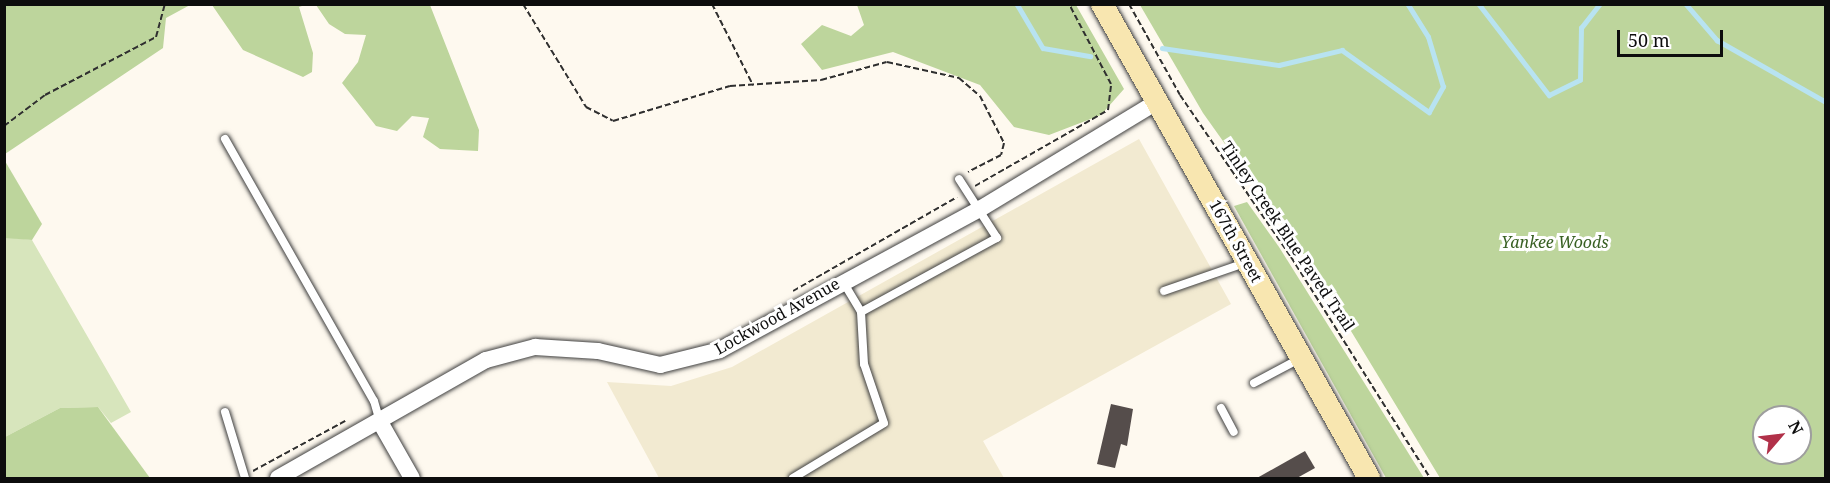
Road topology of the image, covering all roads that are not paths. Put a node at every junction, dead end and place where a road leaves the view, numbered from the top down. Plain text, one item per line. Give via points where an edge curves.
1 (1102, 4) edge
2 (1157, 102) junction
3 (225, 139) dead end
4 (959, 179) road end
5 (980, 209) junction
6 (1248, 261) junction
7 (842, 280) junction
8 (1164, 291) dead end
9 (861, 312) junction
10 (1302, 358) junction
11 (1254, 383) dead end
12 (1221, 408) dead end
13 (225, 412) dead end
14 (380, 422) junction
15 (1234, 432) dead end
16 (245, 478) edge
17 (278, 478) edge
18 (412, 478) edge
19 (793, 478) edge
20 (1368, 478) edge

1 - 2 main road, 167th Street
2 - 5 street, Lockwood Avenue
2 - 6 main road, 167th Street
3 - 14 lane via 374,401
4 - 5 lane
5 - 7 street, Lockwood Avenue
5 - 9 lane via 997,237
6 - 8 lane
6 - 10 main road, 167th Street
7 - 9 lane
7 - 14 street, Lockwood Avenue via 698,357 660,365 598,351 535,347 486,360
9 - 19 lane via 864,364 884,423
10 - 11 lane
10 - 20 main road, 167th Street
12 - 15 lane
13 - 16 lane
14 - 17 street, Lockwood Avenue
14 - 18 street

